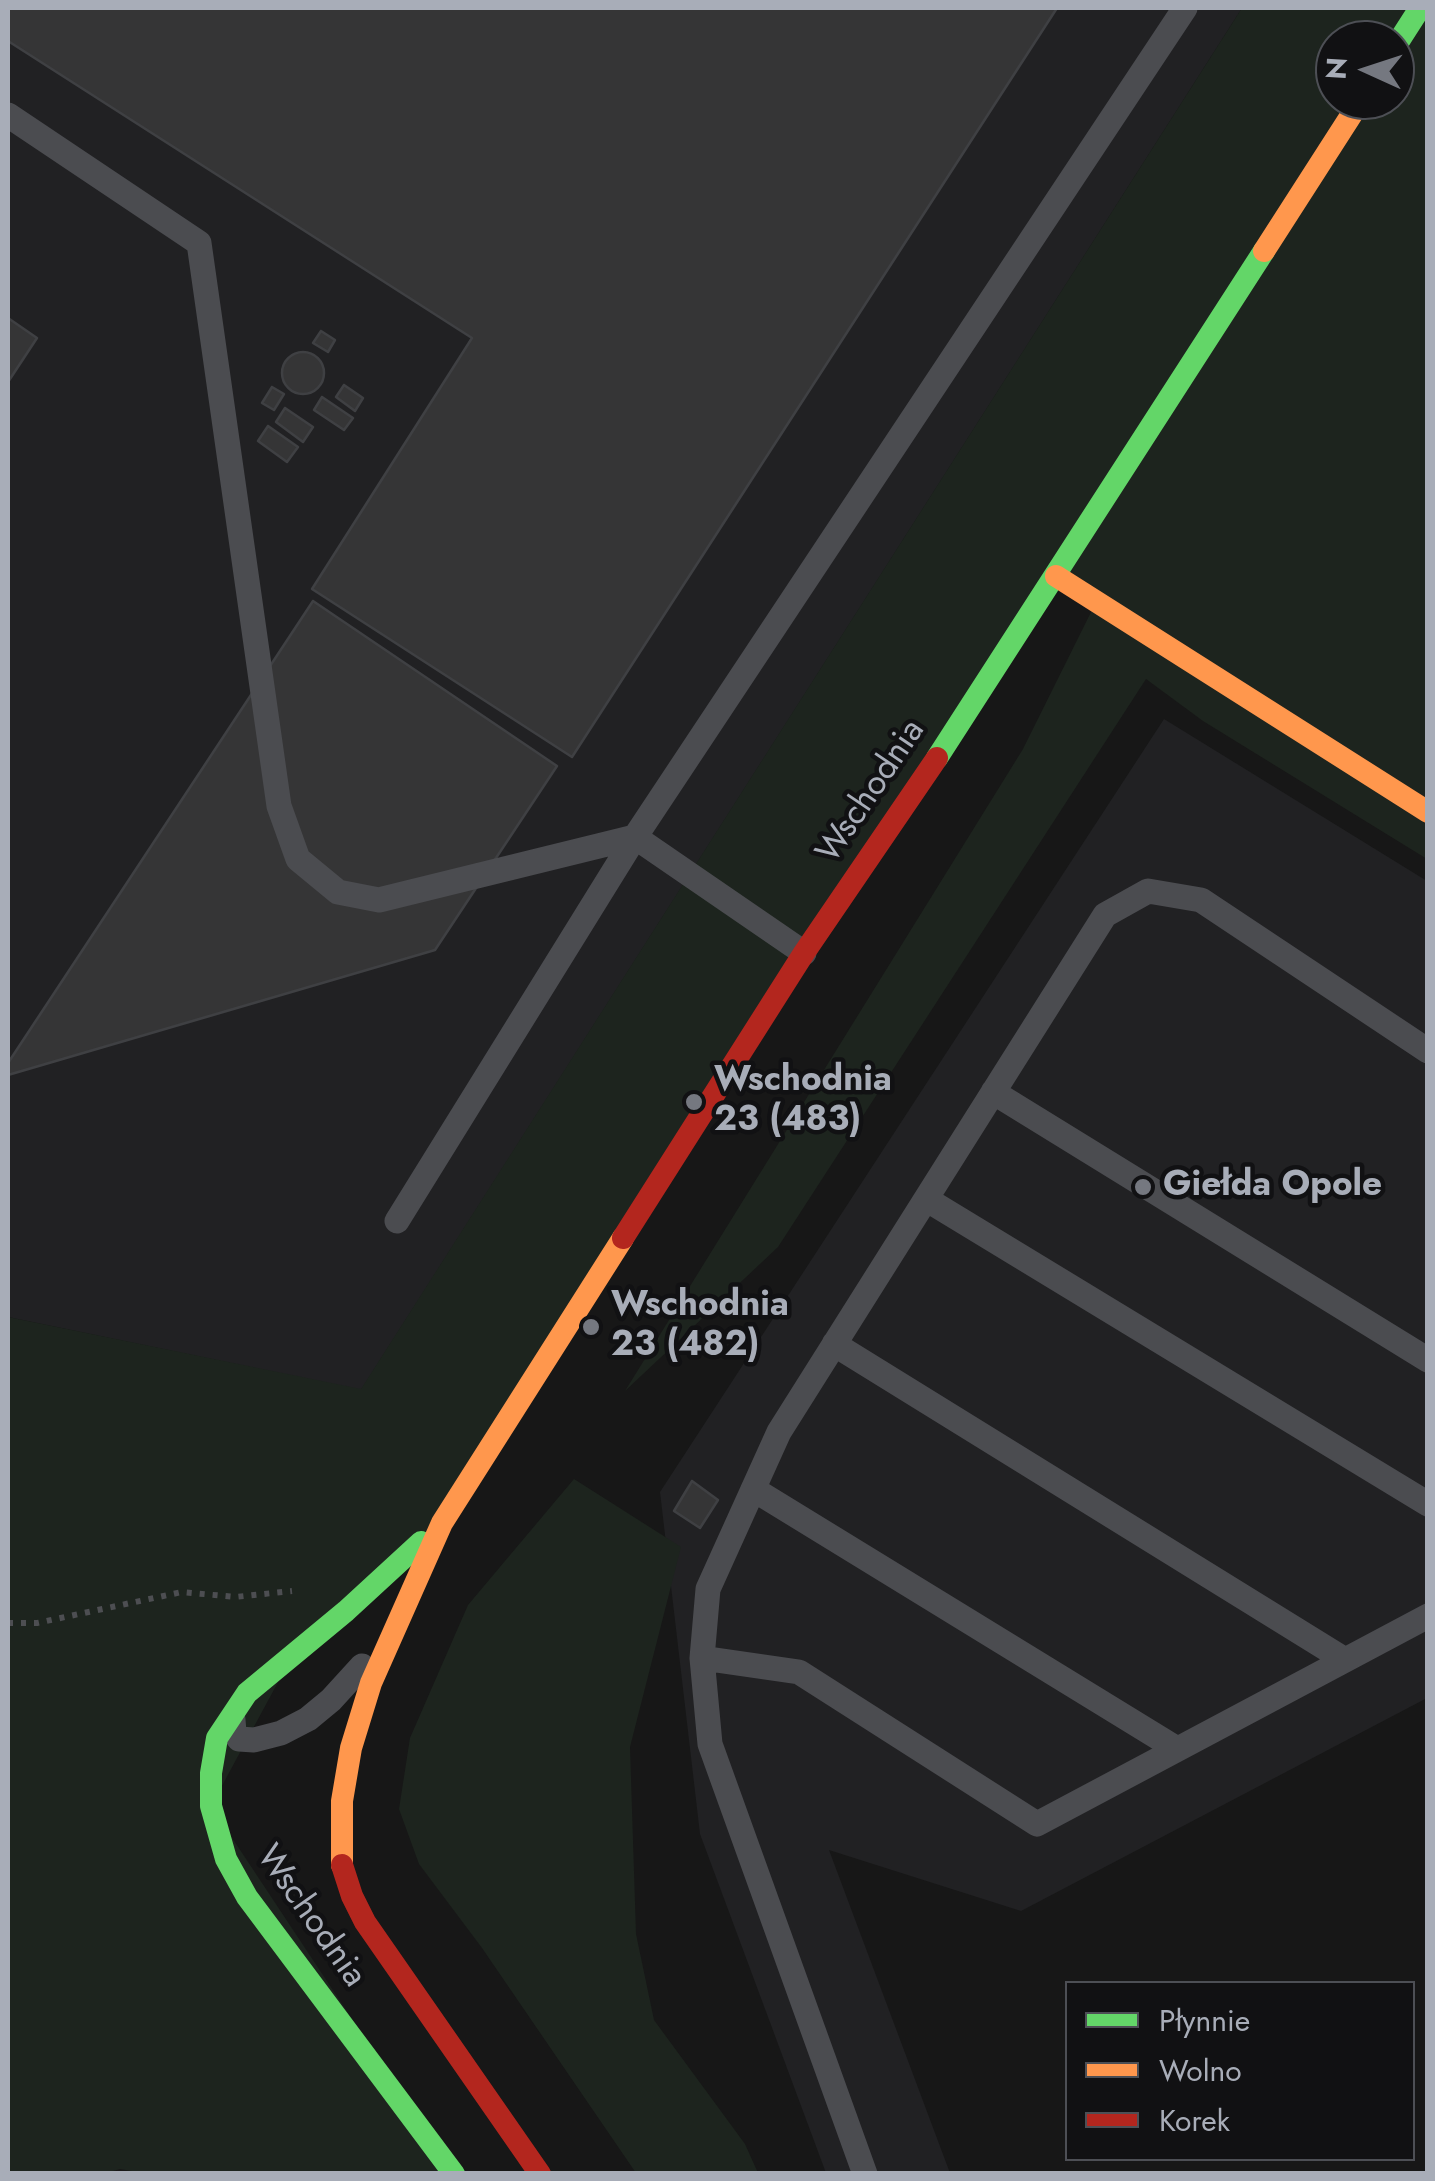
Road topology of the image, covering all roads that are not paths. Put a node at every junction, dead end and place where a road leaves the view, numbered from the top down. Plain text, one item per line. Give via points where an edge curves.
1 (1184, 8) edge
2 (8, 116) edge
3 (1348, 120) edge
4 (1056, 576) junction
5 (1428, 812) edge
6 (635, 838) junction
7 (804, 953) junction
8 (1428, 1051) edge
9 (993, 1092) junction
10 (926, 1199) junction
11 (396, 1220) dead end
12 (834, 1344) junction
13 (1428, 1360) edge
14 (753, 1488) junction
15 (1428, 1504) edge
16 (442, 1523) junction
17 (1428, 1616) edge
18 (397, 1622) junction
19 (702, 1658) junction
20 (1345, 1660) junction
21 (236, 1706) junction
22 (1177, 1750) junction
23 (454, 2174) edge
24 (540, 2174) edge
25 (866, 2174) edge

1 - 6 lane
2 - 6 lane via 198,243 280,806 298,859 338,892 379,900
3 - 4 street, Wschodnia
4 - 5 street
4 - 7 street, Wschodnia
6 - 7 lane
6 - 11 lane
7 - 16 street, Wschodnia
8 - 9 lane via 1201,900 1148,891 1105,915
9 - 10 lane
9 - 13 lane
10 - 12 lane
10 - 15 lane
12 - 14 lane via 778,1432
12 - 20 lane
14 - 19 lane via 708,1589
14 - 22 lane
16 - 18 street, Wschodnia
16 - 21 street, Wschodnia
17 - 20 lane
18 - 21 lane via 342,1688 299,1724 264,1738 239,1739 232,1722
18 - 24 street, Wschodnia via 350,1748 343,1869 364,1922
19 - 22 lane via 799,1672 1037,1824
19 - 25 lane via 710,1744
20 - 22 lane
21 - 23 street, Wschodnia via 217,1738 211,1773 211,1806 226,1859 271,1931

